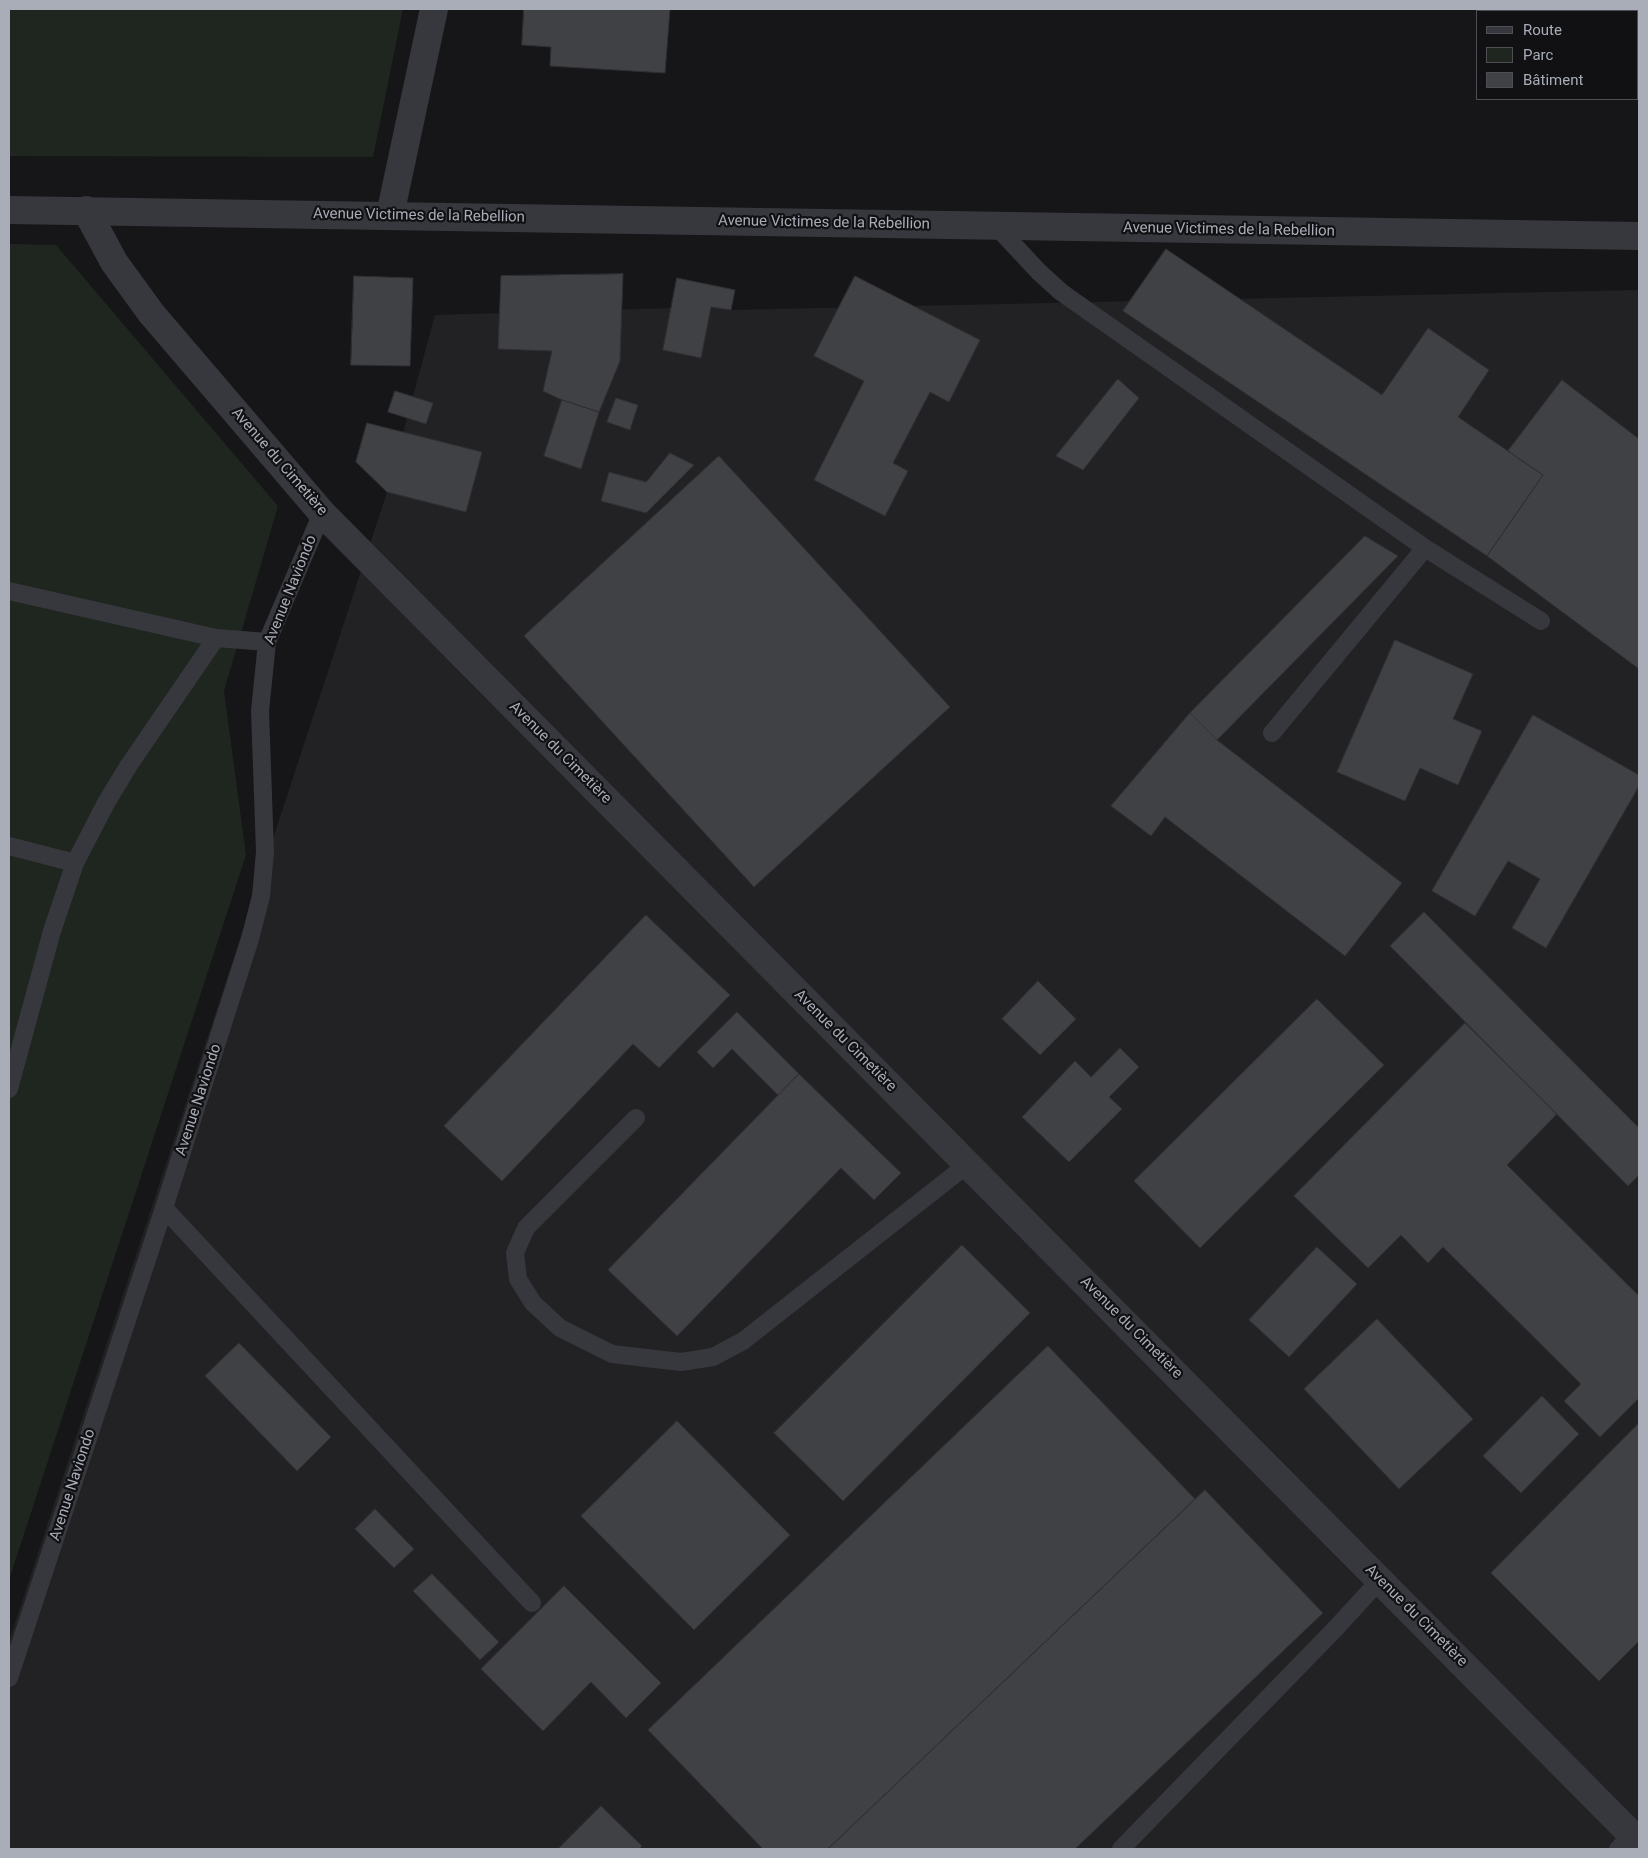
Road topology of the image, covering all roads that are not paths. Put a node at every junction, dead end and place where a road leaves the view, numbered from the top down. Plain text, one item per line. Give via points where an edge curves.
1 (434, 9) edge
2 (9, 210) edge
3 (86, 210) junction
4 (390, 215) junction
5 (996, 226) junction
6 (1639, 236) edge
7 (322, 513) junction
8 (1425, 548) junction
9 (9, 591) edge
10 (1541, 621) dead end
11 (216, 638) junction
12 (267, 642) junction
13 (1272, 732) dead end
14 (9, 846) edge
15 (75, 863) junction
16 (9, 1089) edge
17 (636, 1118) dead end
18 (968, 1164) junction
19 (164, 1208) junction
20 (1380, 1580) junction
21 (532, 1602) dead end
22 (9, 1678) edge
23 (1630, 1842) edge
24 (1121, 1849) edge

1 - 4 street
2 - 3 street, Avenue Victimes de la Rebellion
3 - 4 street, Avenue Victimes de la Rebellion
3 - 7 street, Avenue du Cimetière via 114,262 150,313
4 - 5 street, Avenue Victimes de la Rebellion
5 - 6 street, Avenue Victimes de la Rebellion
5 - 8 lane via 1062,292
7 - 12 lane, Avenue Naviondo
7 - 18 street, Avenue du Cimetière
8 - 10 lane
8 - 13 lane
9 - 11 lane
11 - 12 lane
11 - 15 lane via 129,765
12 - 19 lane, Avenue Naviondo via 260,711 265,852 261,896
14 - 15 lane
15 - 16 lane via 52,931
17 - 18 lane via 526,1228 515,1253 518,1279 533,1303 560,1328 612,1354 681,1362 713,1357 743,1341
18 - 20 street, Avenue du Cimetière
19 - 21 lane
19 - 22 lane, Avenue Naviondo
20 - 23 street, Avenue du Cimetière
20 - 24 lane

